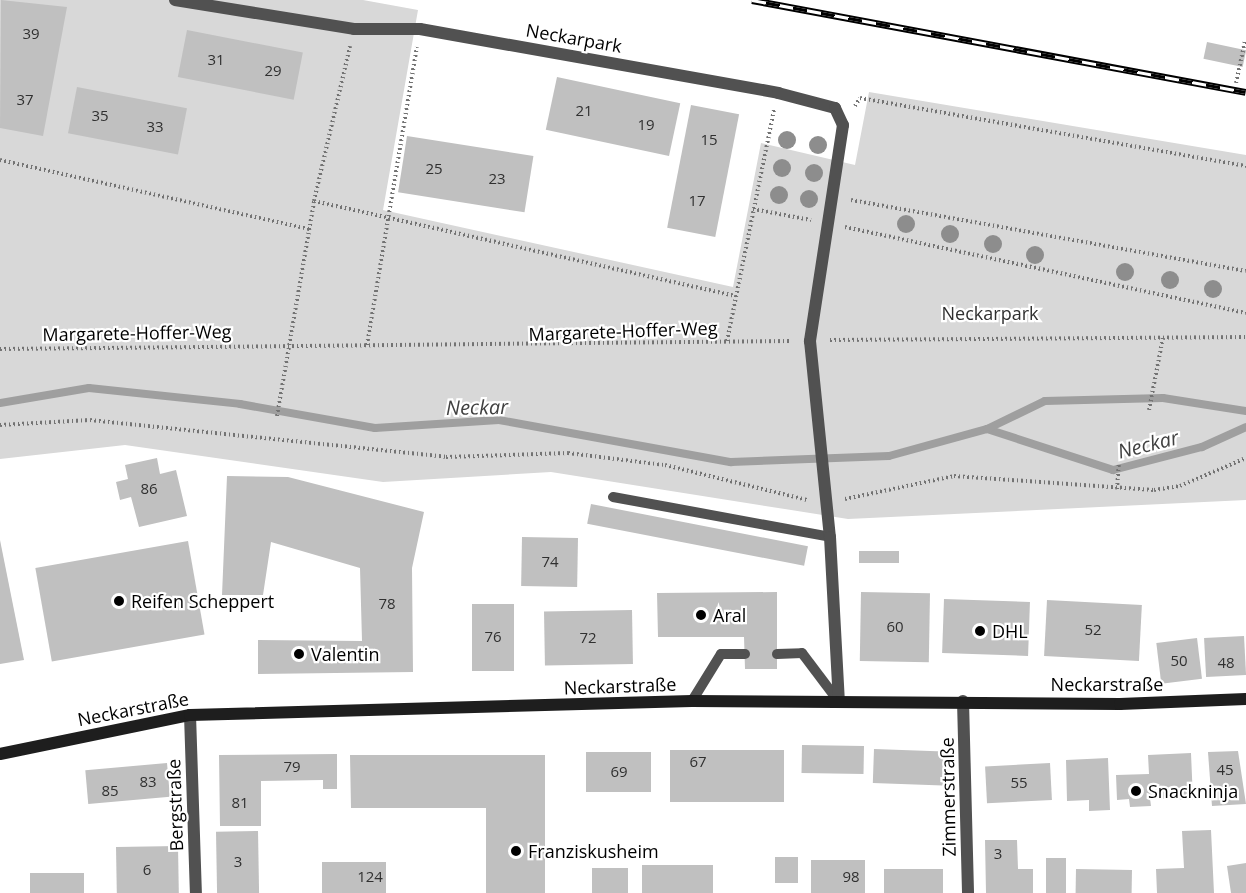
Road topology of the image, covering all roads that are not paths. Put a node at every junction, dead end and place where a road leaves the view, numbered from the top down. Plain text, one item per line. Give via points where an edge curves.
1 (176, 0) edge
2 (613, 497) dead end
3 (830, 537) junction
4 (745, 654) dead end
5 (777, 654) dead end
6 (1246, 699) edge
7 (692, 701) junction
8 (963, 701) junction
9 (839, 702) junction
10 (190, 715) junction
11 (0, 754) edge
12 (196, 893) edge
13 (968, 893) edge

1 - 3 street, Neckarpark via 354,29 420,29 778,93 835,108 843,125 810,340
2 - 3 lane
3 - 9 street, Neckarpark
4 - 7 lane via 721,654
5 - 9 lane via 802,653
6 - 8 main road, Neckarstraße
7 - 9 main road, Neckarstraße
7 - 10 main road, Neckarstraße
8 - 9 main road, Neckarstraße
8 - 13 street, Zimmerstraße
10 - 11 main road, Neckarstraße
10 - 12 street, Bergstraße

